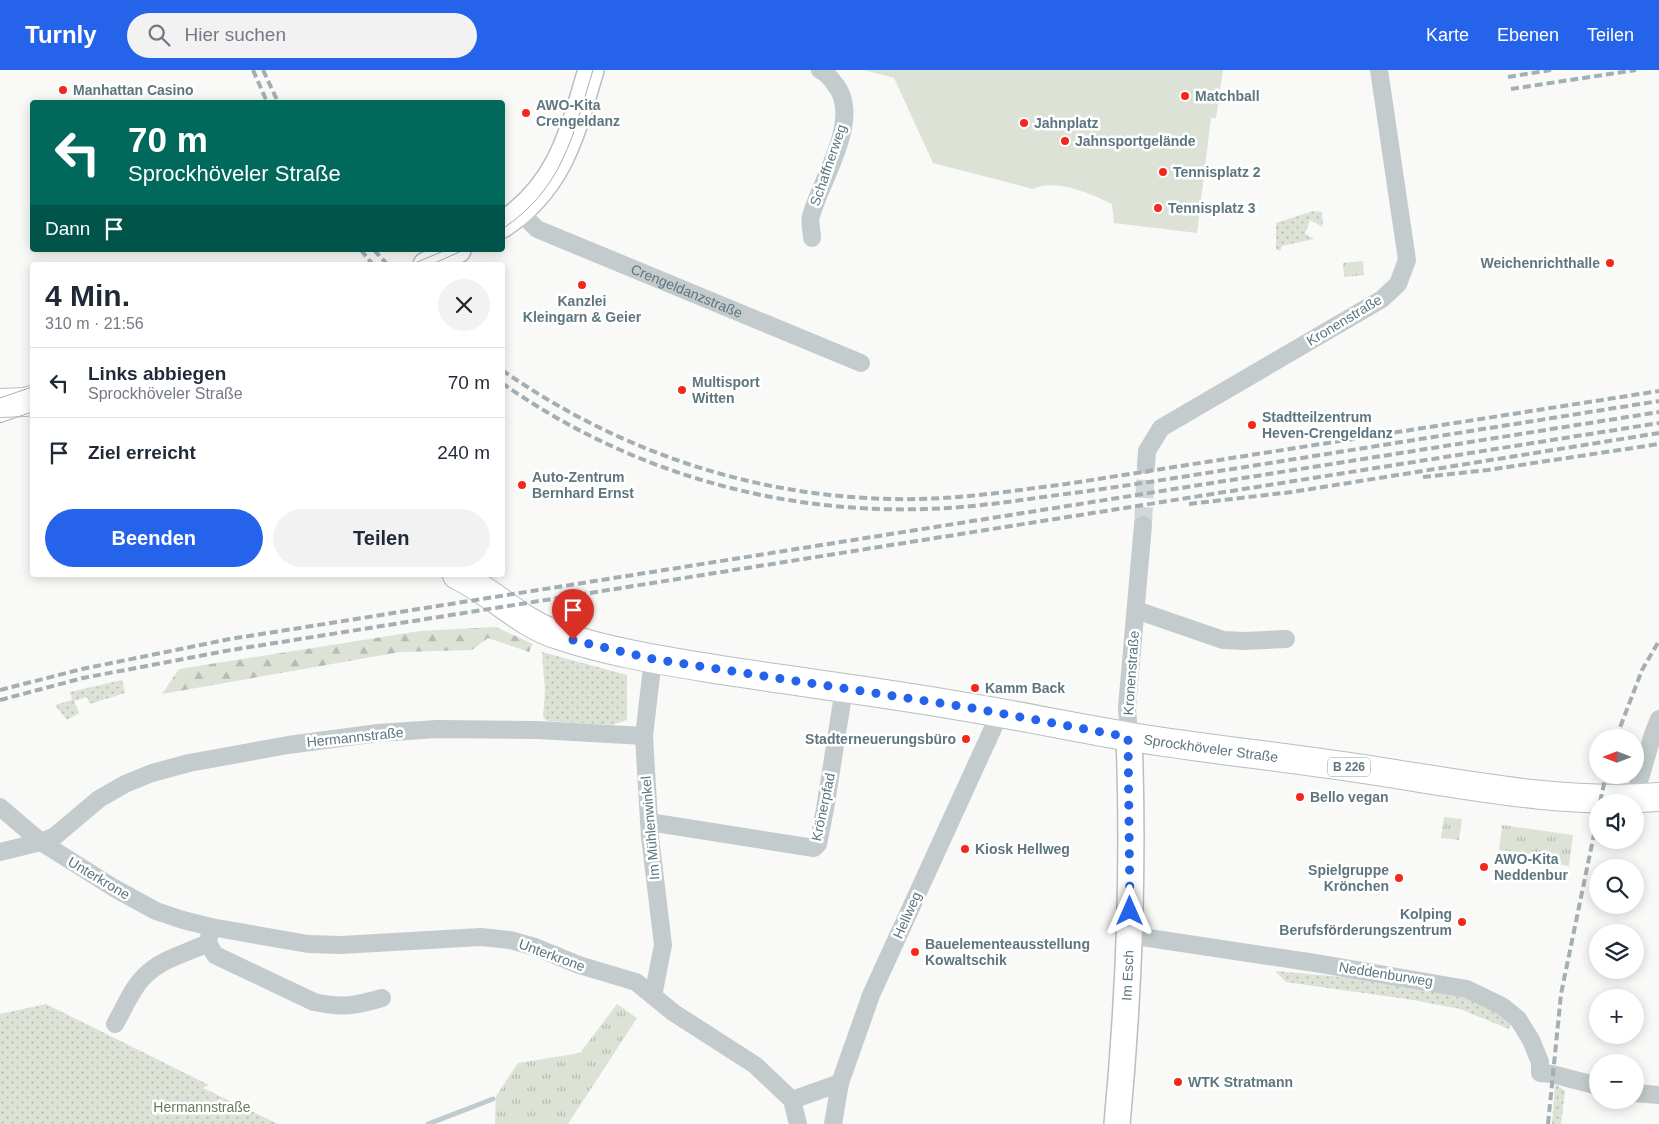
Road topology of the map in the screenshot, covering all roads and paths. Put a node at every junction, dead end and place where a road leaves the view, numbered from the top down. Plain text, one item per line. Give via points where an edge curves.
1 (591, 70) edge
2 (820, 70) edge
3 (1379, 70) edge
4 (511, 218) edge
5 (812, 238) dead end
6 (454, 252) edge
7 (432, 262) edge
8 (861, 363) dead end
9 (1146, 465) tunnel mouth
10 (1143, 525) tunnel mouth
11 (461, 577) edge
12 (1136, 610) junction
13 (1286, 639) dead end
14 (653, 659) junction
15 (844, 689) junction
16 (1000, 713) junction
17 (1659, 719) edge
18 (644, 736) junction
19 (1128, 737) junction
20 (1646, 798) edge
21 (0, 806) edge
22 (649, 822) junction
23 (41, 842) junction
24 (0, 852) edge
25 (210, 935) junction
26 (1128, 935) junction
27 (653, 996) junction
28 (382, 998) dead end
29 (115, 1024) dead end
30 (840, 1083) junction
31 (1589, 1084) edge
32 (1644, 1094) edge
33 (1659, 1095) edge
34 (792, 1100) junction
35 (798, 1124) edge
36 (833, 1124) edge
37 (1117, 1124) edge

1 - 4 street, Crengeldanzstraße via 566,148 549,181
2 - 5 street, Schaffnerweg via 840,89 845,108 843,128 810,217
3 - 9 street, Kronenstraße via 1407,260 1398,284 1382,299 1161,428 1146,451
4 - 8 street, Crengeldanzstraße
6 - 7 street
10 - 12 street, Kronenstraße
11 - 14 main road, Sprockhöveler Straße / B 226 via 531,624 556,635
12 - 13 street, Kronenstraße via 1223,640
12 - 19 street, Kronenstraße
14 - 15 main road, Sprockhöveler Straße / B 226
14 - 18 street, Im Mühlenwinkel
15 - 16 main road, Sprockhöveler Straße / B 226
15 - 22 street, Krönerpfad via 825,809 818,844 814,848
16 - 19 main road, Sprockhöveler Straße / B 226
16 - 30 street, Hellweg via 871,995
17 - 20 street via 1653,734
18 - 22 street, Im Mühlenwinkel
18 - 23 street, Hermannstraße via 437,729 288,745 152,773 99,799 55,836
19 - 20 main road, Sprockhöveler Straße / B 226 via 1472,787 1570,796
19 - 26 street, Im Esch
21 - 23 street, Unterkrone
22 - 27 street, Im Mühlenwinkel via 663,945
23 - 24 street, Hermannstraße
23 - 25 street, Unterkrone via 114,888
25 - 27 street, Unterkrone via 341,945 481,937 510,940 636,982
25 - 28 street, Unterkrone via 215,955 314,1002 352,1006
25 - 29 street via 148,972
26 - 31 street, Neddenburweg via 1467,989 1502,1006 1518,1019 1540,1062 1540,1074
26 - 37 street, Im Esch
27 - 34 street, Unterkrone via 755,1065
30 - 34 street
30 - 36 street, Hellweg
32 - 33 street
34 - 35 street

